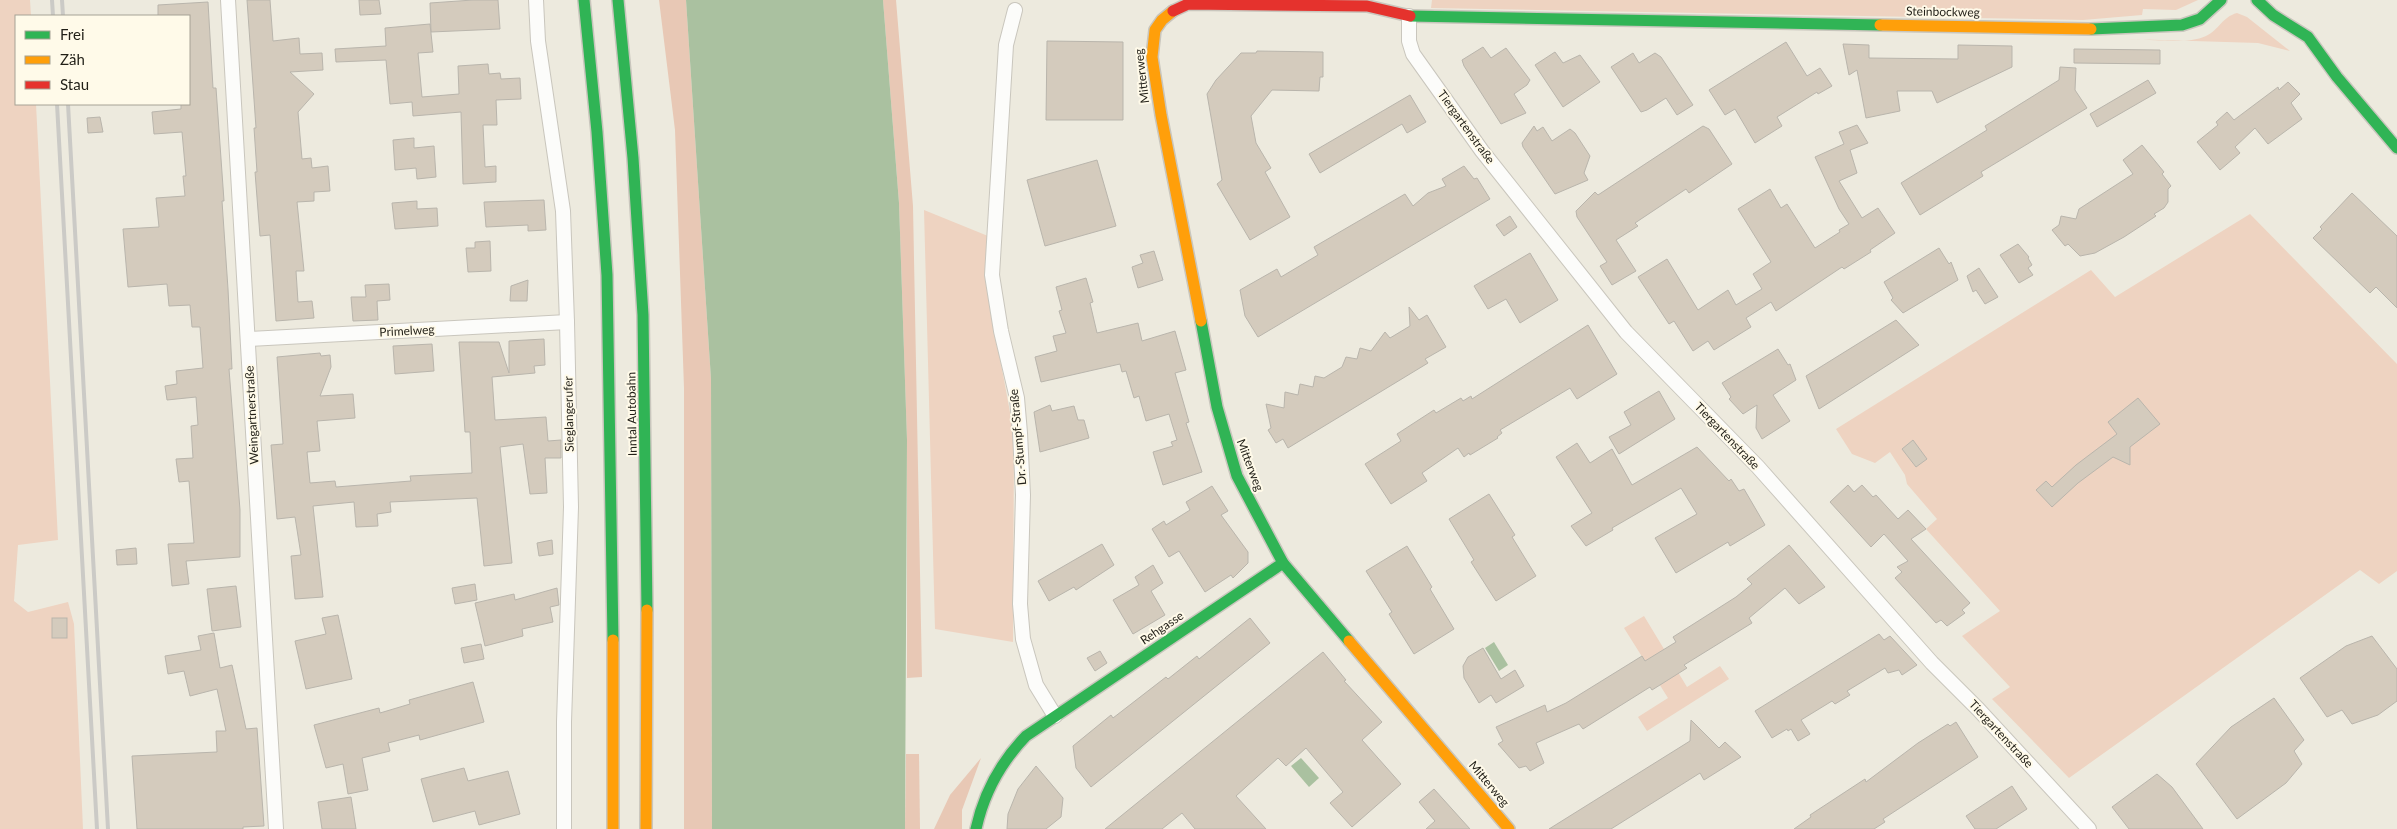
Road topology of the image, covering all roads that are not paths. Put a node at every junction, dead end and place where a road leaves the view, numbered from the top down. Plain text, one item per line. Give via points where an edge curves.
1 (228, 0) edge
2 (536, 0) edge
3 (584, 0) edge
4 (618, 0) edge
5 (2221, 0) edge
6 (2257, 0) edge
7 (1016, 10) dead end
8 (2274, 15) junction
9 (1409, 16) junction
10 (1156, 28) joint
11 (2296, 44) dead end
12 (2306, 53) dead end
13 (2337, 77) junction
14 (2397, 148) edge
15 (567, 322) junction
16 (248, 339) junction
17 (1283, 563) junction
18 (1055, 716) junction
19 (276, 829) edge
20 (564, 829) edge
21 (613, 829) edge
22 (646, 829) edge
23 (976, 829) edge
24 (1510, 829) edge
25 (2089, 829) edge

1 - 16 street, Weingartnerstraße
2 - 15 street, Sieglangerufer via 538,41 562,211
3 - 21 main road, Inntal Autobahn via 607,285 614,669
4 - 22 main road, Inntal Autobahn via 631,129 646,420
5 - 9 main road, Steinbockweg via 2200,19 2182,25 2110,29
6 - 8 main road
7 - 18 street, Dr.-Stumpf-Straße via 1006,45 992,275 1017,398 1023,495 1020,591 1023,639 1036,685
8 - 11 main road
8 - 13 main road via 2308,37
9 - 10 main road, Steinbockweg via 1367,6 1188,4 1175,8
9 - 25 street, Tiergartenstraße via 1409,41 1413,54 1482,151 1626,332 1758,467 1932,663
10 - 17 main road, Mitterweg via 1152,47 1160,109 1222,427 1244,490
12 - 13 main road
13 - 14 main road
15 - 16 street, Primelweg
15 - 20 street, Sieglangerufer via 571,507
16 - 19 street, Weingartnerstraße
17 - 18 main road, Rehgasse
17 - 24 main road, Mitterweg
18 - 23 main road via 1026,736 998,767 980,807

